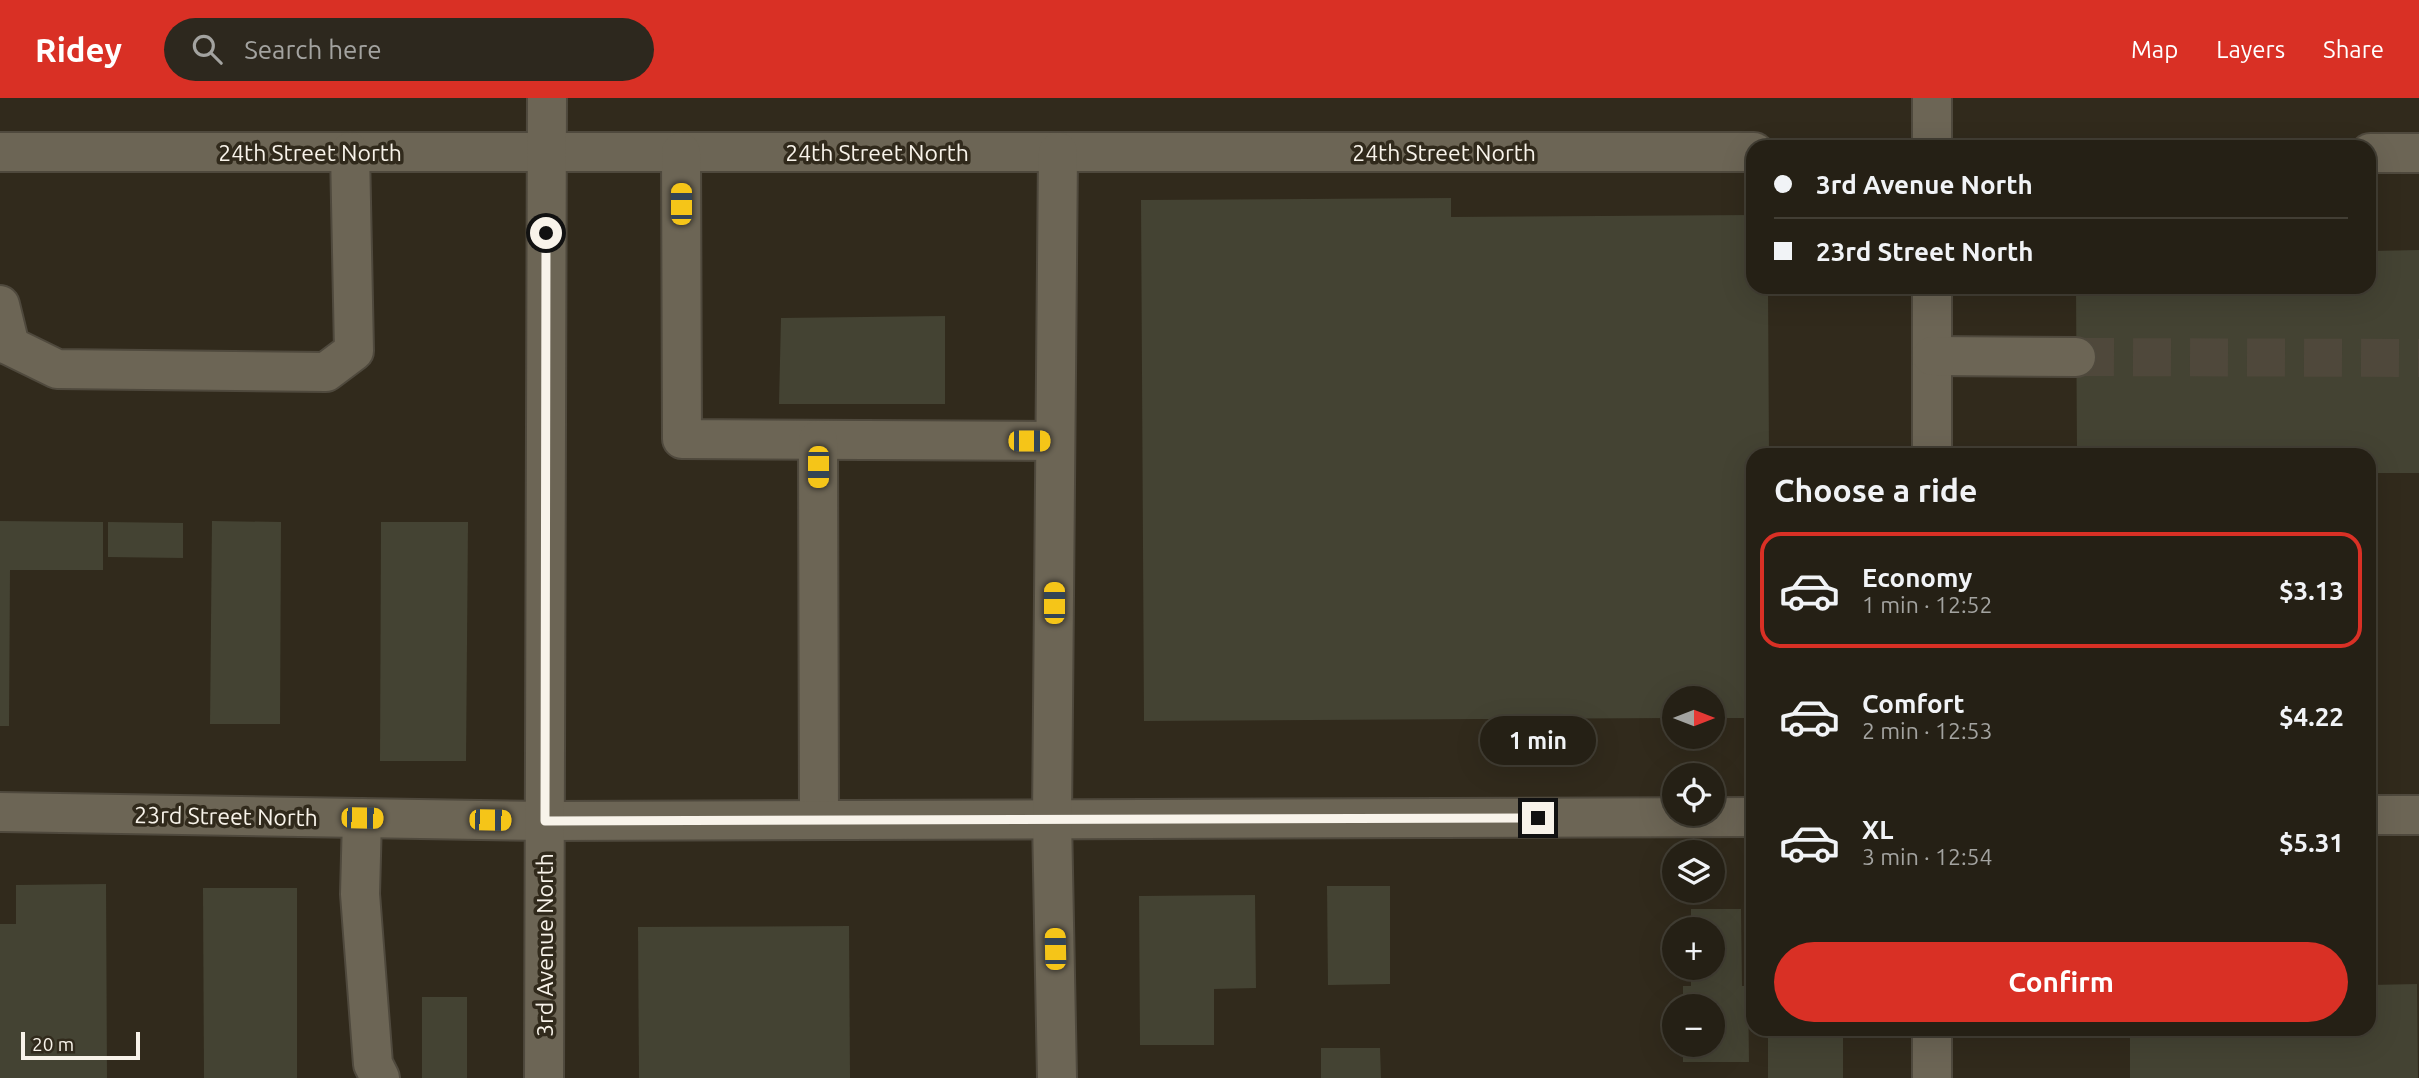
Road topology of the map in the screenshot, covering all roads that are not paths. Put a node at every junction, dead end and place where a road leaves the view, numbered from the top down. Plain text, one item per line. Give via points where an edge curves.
1 (547, 98) edge
2 (1932, 98) edge
3 (1932, 140) edge
4 (0, 152) edge
5 (350, 152) junction
6 (547, 152) junction
7 (681, 152) junction
8 (1058, 152) junction
9 (1746, 152) edge
10 (2376, 153) edge
11 (2419, 153) edge
12 (1932, 294) edge
13 (0, 305) edge
14 (1932, 356) junction
15 (2077, 357) tunnel mouth
16 (818, 440) junction
17 (1055, 441) junction
18 (1932, 448) edge
19 (0, 812) edge
20 (2376, 815) edge
21 (2419, 815) edge
22 (1746, 817) edge
23 (362, 818) junction
24 (819, 820) junction
25 (1052, 820) junction
26 (545, 821) junction
27 (1932, 1036) edge
28 (380, 1078) edge
29 (544, 1078) edge
30 (1058, 1078) edge
31 (1932, 1078) edge

1 - 6 street, 3rd Avenue North
2 - 3 street
4 - 5 street, 24th Street North
5 - 6 street, 24th Street North
5 - 13 street via 354,351 327,372 57,369 10,346
6 - 7 street, 24th Street North
6 - 26 street, 3rd Avenue North
7 - 8 street, 24th Street North
7 - 16 street via 682,439
8 - 9 street, 24th Street North
8 - 17 street
10 - 11 street
12 - 14 street
14 - 15 street
14 - 18 street
16 - 17 street
16 - 24 street
17 - 25 street
19 - 23 street, 23rd Street North
20 - 21 street
22 - 25 street, 23rd Street North
23 - 26 street, 23rd Street North
23 - 28 street via 360,894 373,1064
24 - 25 street, 23rd Street North
24 - 26 street, 23rd Street North
25 - 30 street
26 - 29 street, 3rd Avenue North
27 - 31 street

